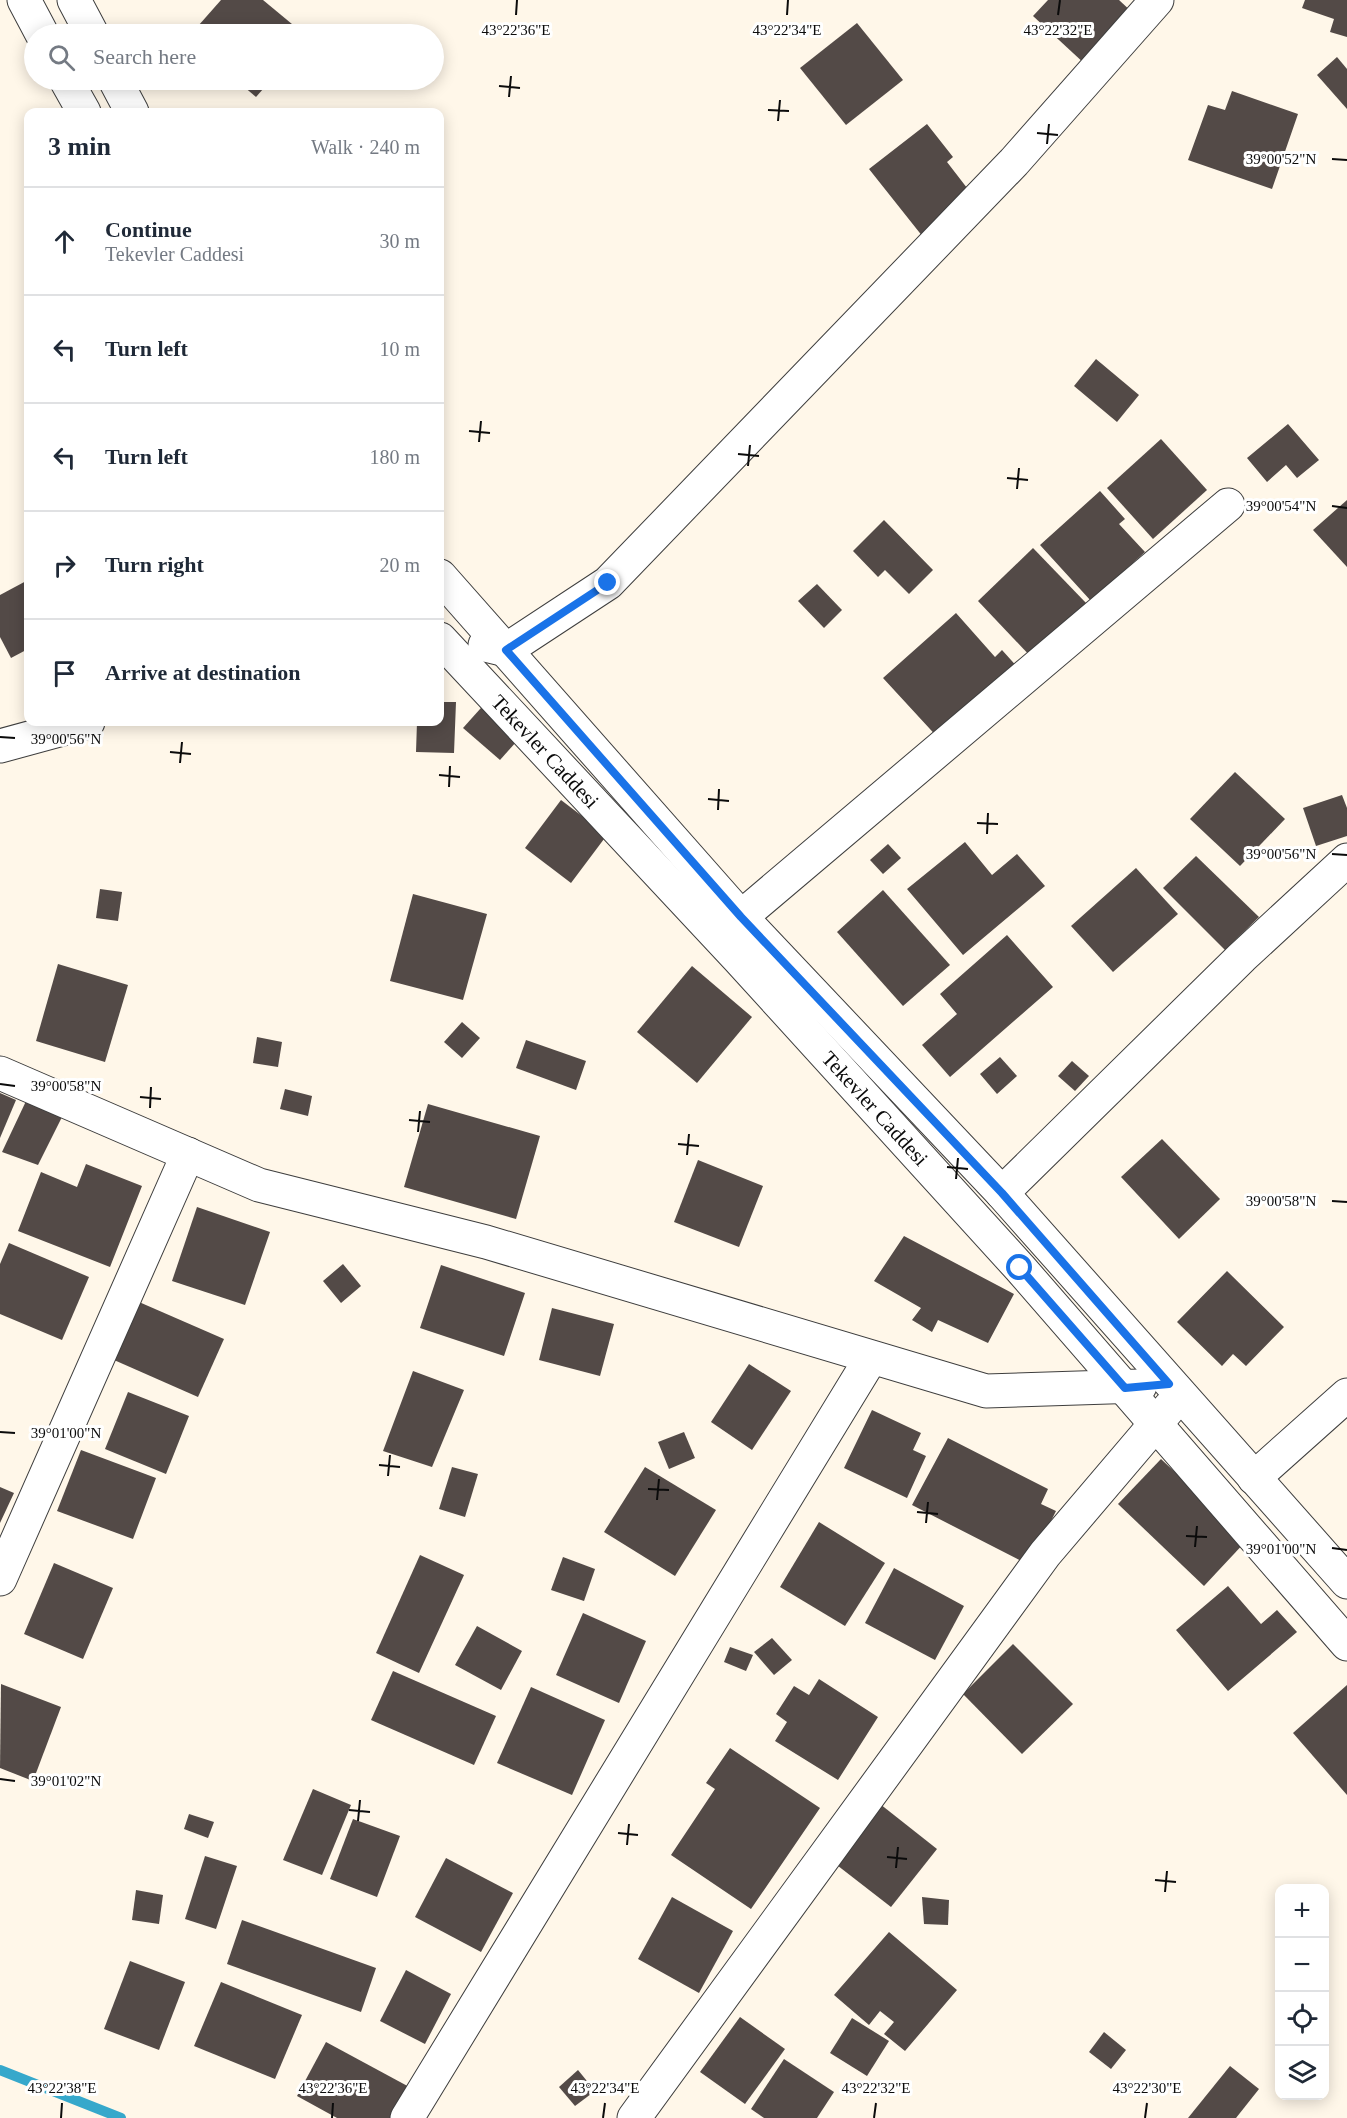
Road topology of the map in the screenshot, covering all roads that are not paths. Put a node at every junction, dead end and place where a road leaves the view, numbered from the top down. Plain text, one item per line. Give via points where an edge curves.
1 (24, 0) edge
2 (74, 0) edge
3 (1157, 0) edge
4 (37, 24) edge
5 (87, 24) edge
6 (72, 90) edge
7 (120, 90) edge
8 (82, 108) edge
9 (130, 108) edge
10 (1228, 505) dead end
11 (444, 580) edge
12 (444, 635) edge
13 (444, 643) edge
14 (506, 650) junction
15 (73, 726) edge
16 (0, 746) edge
17 (1347, 860) edge
18 (741, 917) junction
19 (0, 1073) edge
20 (188, 1154) junction
21 (1002, 1193) junction
22 (871, 1358) junction
23 (1125, 1388) junction
24 (1175, 1389) junction
25 (1347, 1395) edge
26 (1155, 1422) junction
27 (1254, 1478) junction
28 (0, 1579) edge
29 (1347, 1582) edge
30 (1347, 1644) edge
31 (407, 2118) edge
32 (634, 2118) edge

1 - 4 street
2 - 5 street
3 - 14 street via 1014,162 608,583
6 - 8 street
7 - 9 street
10 - 18 street
11 - 14 street
12 - 14 street
13 - 23 street, Tekevler Caddesi via 738,958
14 - 18 street
15 - 16 street
17 - 21 street via 1242,957
18 - 21 street
19 - 20 street
20 - 22 street via 259,1185 486,1242
20 - 28 street
21 - 24 street
22 - 23 street via 986,1391
22 - 31 street
23 - 24 street
23 - 26 street, Tekevler Caddesi
24 - 26 street
24 - 27 street
25 - 27 street
26 - 30 street, Tekevler Caddesi
26 - 32 street via 1045,1554
27 - 29 street

